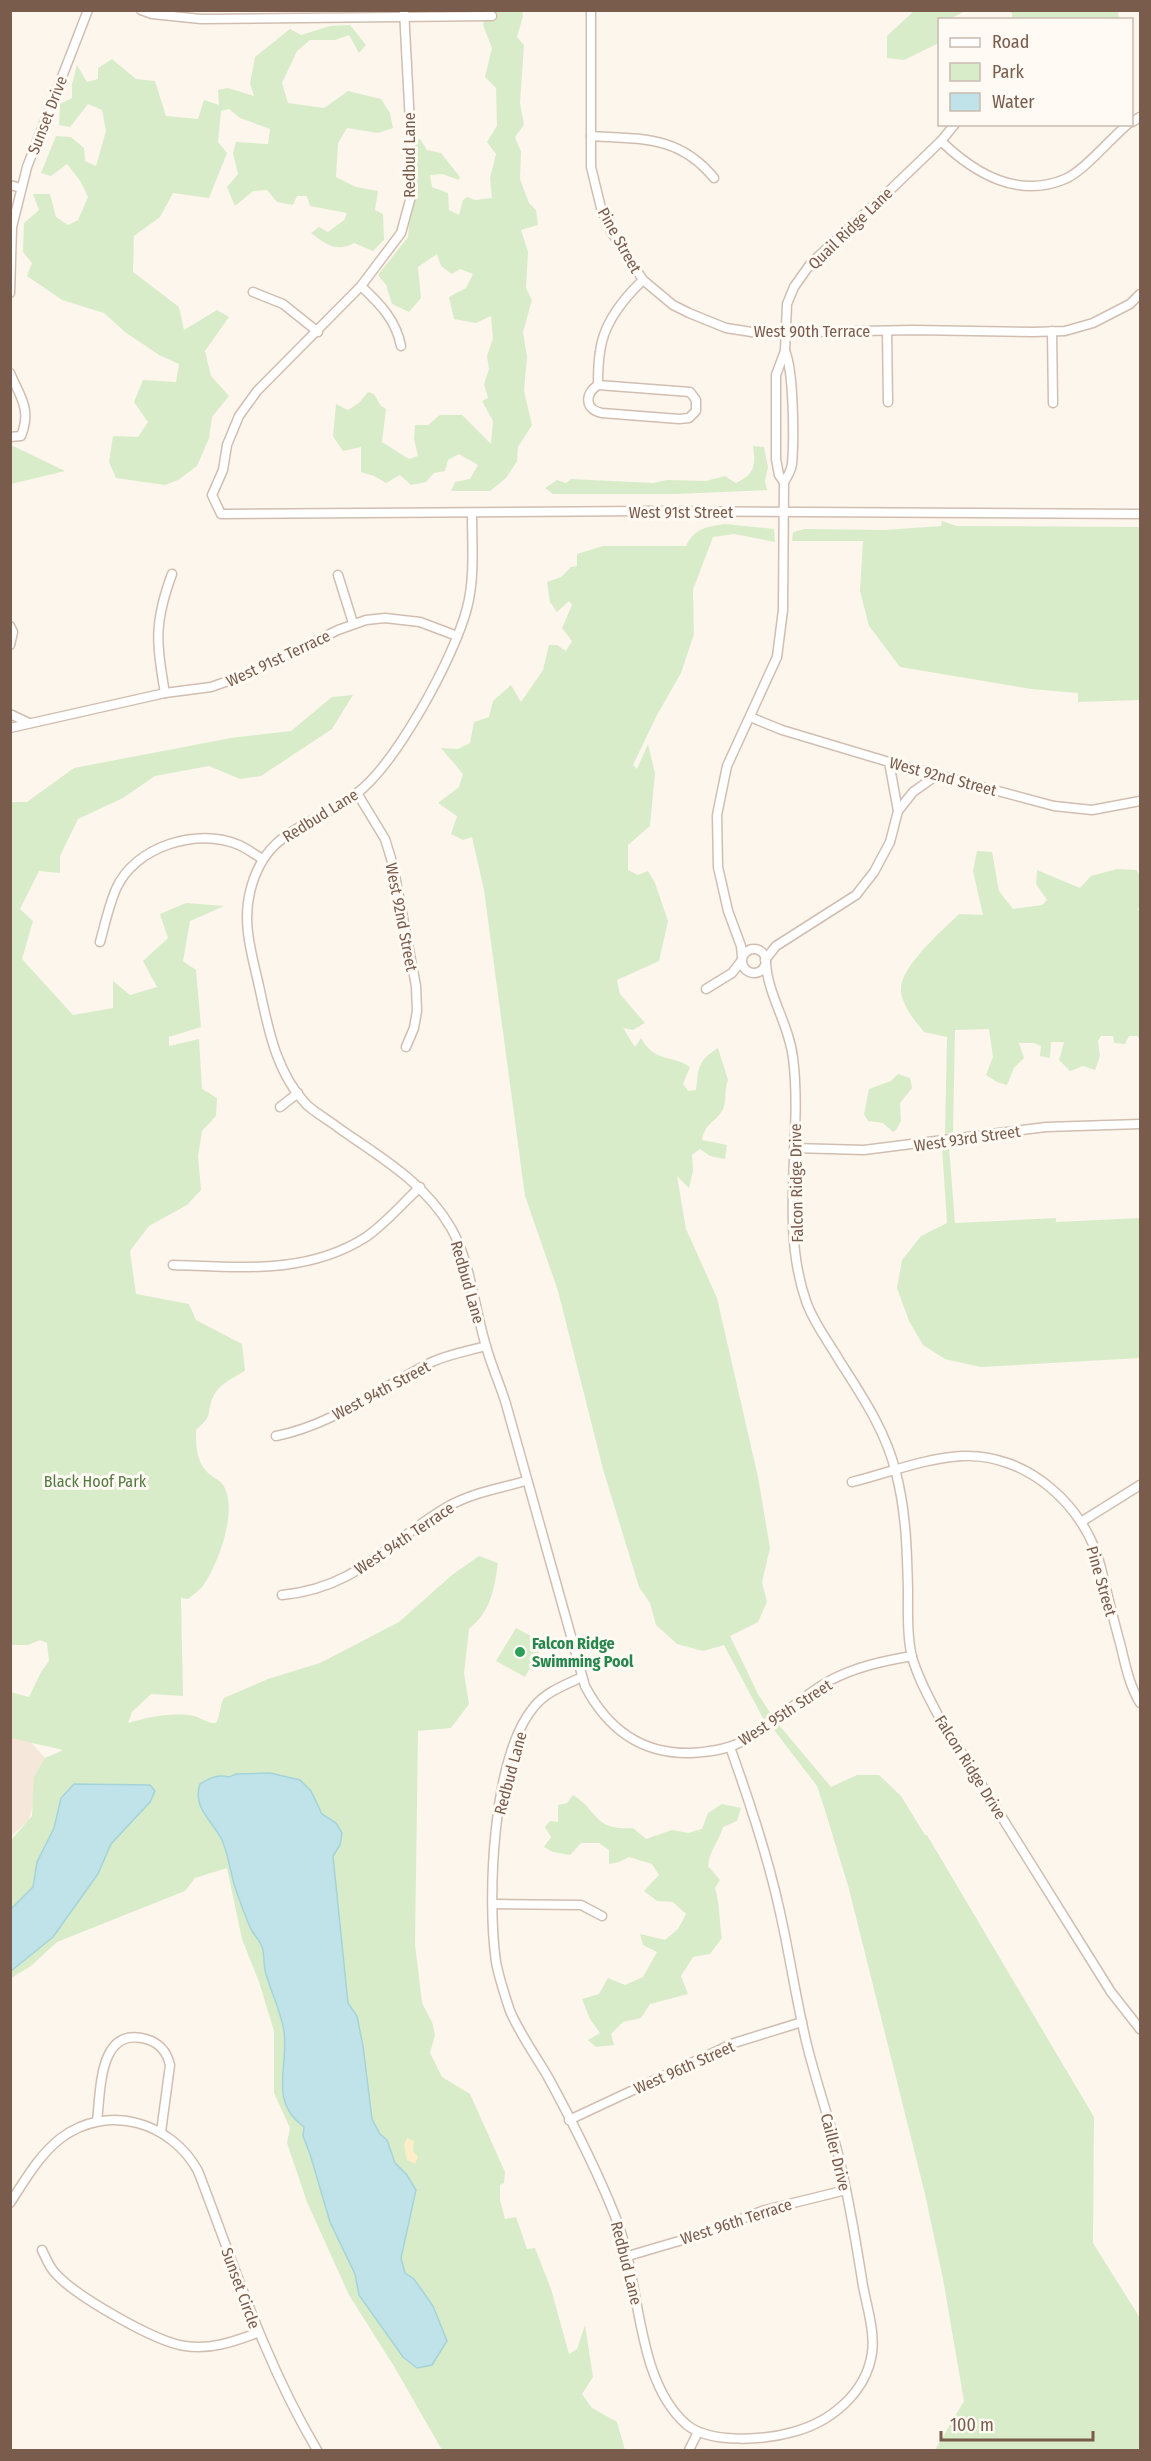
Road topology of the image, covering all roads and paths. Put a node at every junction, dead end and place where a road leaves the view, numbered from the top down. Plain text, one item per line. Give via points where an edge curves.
1 (88, 10) edge
2 (141, 10) edge
3 (591, 10) edge
4 (404, 13) edge
5 (492, 16) dead end
6 (953, 126) edge
7 (1127, 126) edge
8 (591, 136) junction
9 (941, 141) junction
10 (714, 178) dead end
11 (10, 186) edge
12 (21, 188) junction
13 (643, 280) junction
14 (362, 286) junction
15 (253, 292) dead end
16 (10, 293) edge
17 (1140, 294) edge
18 (887, 330) junction
19 (1052, 331) junction
20 (318, 332) junction
21 (785, 332) junction
22 (401, 346) dead end
23 (785, 351) junction
24 (10, 373) edge
25 (598, 385) junction
26 (888, 402) dead end
27 (1053, 403) dead end
28 (10, 437) edge
29 (784, 482) junction
30 (784, 512) junction
31 (472, 513) junction
32 (221, 514) joint
33 (1140, 514) edge
34 (172, 574) dead end
35 (338, 575) dead end
36 (353, 623) junction
37 (10, 626) edge
38 (458, 636) junction
39 (10, 645) edge
40 (165, 693) junction
41 (10, 714) edge
42 (750, 717) junction
43 (29, 723) junction
44 (10, 728) edge
45 (889, 762) junction
46 (937, 776) junction
47 (357, 793) junction
48 (1140, 801) edge
49 (898, 811) junction
50 (263, 859) junction
51 (736, 931) junction
52 (100, 942) dead end
53 (776, 946) junction
54 (755, 949) junction
55 (742, 958) junction
56 (766, 961) junction
57 (749, 972) junction
58 (732, 973) junction
59 (767, 983) junction
60 (706, 989) dead end
61 (405, 1047) dead end
62 (298, 1093) junction
63 (280, 1107) dead end
64 (1140, 1124) edge
65 (794, 1148) junction
66 (420, 1187) junction
67 (173, 1265) dead end
68 (486, 1346) junction
69 (276, 1436) dead end
70 (896, 1471) junction
71 (526, 1481) junction
72 (852, 1482) dead end
73 (1140, 1485) edge
74 (1081, 1522) junction
75 (282, 1595) dead end
76 (912, 1656) junction
77 (582, 1677) junction
78 (1140, 1703) edge
79 (730, 1747) junction
80 (494, 1904) junction
81 (602, 1916) dead end
82 (802, 2022) junction
83 (1140, 2028) edge
84 (569, 2120) junction
85 (97, 2121) junction
86 (161, 2132) junction
87 (846, 2190) junction
88 (10, 2203) edge
89 (42, 2250) dead end
90 (627, 2256) junction
91 (257, 2333) junction
92 (698, 2432) junction
93 (689, 2450) edge
94 (317, 2451) edge

1 - 12 street, Sunset Drive
2 - 4 street via 201,19
3 - 8 street, Pine Street
4 - 5 street
4 - 14 street, Redbud Lane via 410,200 401,233
6 - 9 street, Quail Ridge Lane
7 - 9 street via 1067,178 1041,184 1004,183 968,165
8 - 10 street via 650,139 669,144 695,159
8 - 13 street, Pine Street via 591,166 602,212
9 - 21 street, Quail Ridge Lane via 810,263 787,304
11 - 12 street
12 - 16 street, Sunset Drive via 12,227
13 - 21 street, West 90th Terrace via 673,305 726,328
13 - 25 street, Pine Street via 621,303 605,332
14 - 20 street, Redbud Lane
14 - 22 street via 398,329
15 - 20 street via 283,304
17 - 19 street, West 90th Terrace via 1130,304 1094,323
18 - 19 street, West 90th Terrace
18 - 21 street, West 90th Terrace
18 - 26 street
19 - 27 street
20 - 32 street, Redbud Lane via 257,391 239,416 213,495
21 - 23 street, Quail Ridge Lane
23 - 29 street, Quail Ridge Lane via 791,376 792,464
23 - 29 street, Quail Ridge Lane via 776,375 776,459
24 - 28 street via 26,410 21,436
25 - 25 street, Pine Street via 591,389 587,400 595,412 679,419 689,418 696,411 696,400 690,392
29 - 30 street, Quail Ridge Lane
30 - 31 street, West 91st Street
30 - 33 street, West 91st Street
30 - 42 street via 783,610 777,657
31 - 32 street, West 91st Street
31 - 38 street, Redbud Lane via 468,605
34 - 40 street via 163,598 158,631
35 - 36 street
36 - 38 street, West 91st Terrace via 385,618 420,622
36 - 40 street, West 91st Terrace via 248,675 211,687
37 - 39 street
38 - 47 street, Redbud Lane via 398,743
40 - 43 street, West 91st Terrace
41 - 43 street
42 - 45 street, West 92nd Street
42 - 51 street via 727,766 717,815 718,867
43 - 44 street, West 91st Terrace
45 - 46 street, West 92nd Street
45 - 49 street
46 - 48 street, West 92nd Street via 1054,806 1092,810
46 - 49 street via 913,792
47 - 50 street, Redbud Lane via 294,828
47 - 61 street, West 92nd Street via 385,839 393,865 416,986 414,1028
49 - 53 street via 890,843 856,895
50 - 52 street via 239,845 204,838 186,839 154,852 140,860 117,888
50 - 62 street, Redbud Lane via 249,894 248,934 273,1044
51 - 54 street
51 - 55 street
53 - 54 street
53 - 56 street
54 - 55 street
54 - 56 street
55 - 57 street via 742,965
55 - 58 street
56 - 57 street via 759,972
56 - 59 street, Falcon Ridge Drive
57 - 58 street
57 - 59 street
58 - 60 street
59 - 65 street, Falcon Ridge Drive via 793,1056
62 - 63 street
62 - 66 street, Redbud Lane via 318,1113
64 - 65 street, West 93rd Street via 1046,1127 864,1150
65 - 70 street, Falcon Ridge Drive via 792,1197 806,1302 874,1416
66 - 67 street via 366,1237 321,1259 272,1268
66 - 68 street, Redbud Lane via 458,1240
68 - 69 street, West 94th Street via 434,1361 318,1423
68 - 71 street, Redbud Lane
70 - 72 street
70 - 74 street, Pine Street via 948,1458 991,1458 1046,1484
70 - 76 street, Falcon Ridge Drive via 903,1507
71 - 75 street, West 94th Terrace via 447,1507 342,1579 302,1593
71 - 77 street, Redbud Lane
73 - 74 street
74 - 78 street, Pine Street via 1100,1565 1130,1682
76 - 79 street, West 95th Street via 876,1663 831,1681 757,1733
76 - 83 street, Falcon Ridge Drive via 938,1715 1111,1992
77 - 79 street, West 95th Street via 599,1710 635,1742 682,1753
77 - 80 street, Redbud Lane via 557,1688 534,1706 517,1737 504,1779 496,1826
79 - 82 street, Cailler Drive via 752,1808 779,1908
80 - 81 street via 581,1905
80 - 84 street, Redbud Lane via 496,1959 510,2010
82 - 84 street, West 96th Street via 734,2043
82 - 87 street, Cailler Drive
84 - 90 street, Redbud Lane via 619,2225
85 - 86 street, Sunset Circle via 136,2124
85 - 86 street via 106,2058 121,2041 141,2038 157,2044 168,2056 170,2065
85 - 88 street, Sunset Circle via 69,2134 50,2149
86 - 91 street, Sunset Circle via 177,2143 198,2171
87 - 90 street, West 96th Terrace via 765,2210
87 - 92 street, Cailler Drive via 873,2344 869,2367 858,2387 833,2415 793,2432 749,2439
89 - 91 street via 50,2267 65,2283 172,2343 205,2348
90 - 92 street, Redbud Lane via 656,2383 674,2412
91 - 94 street, Sunset Circle
92 - 93 street

